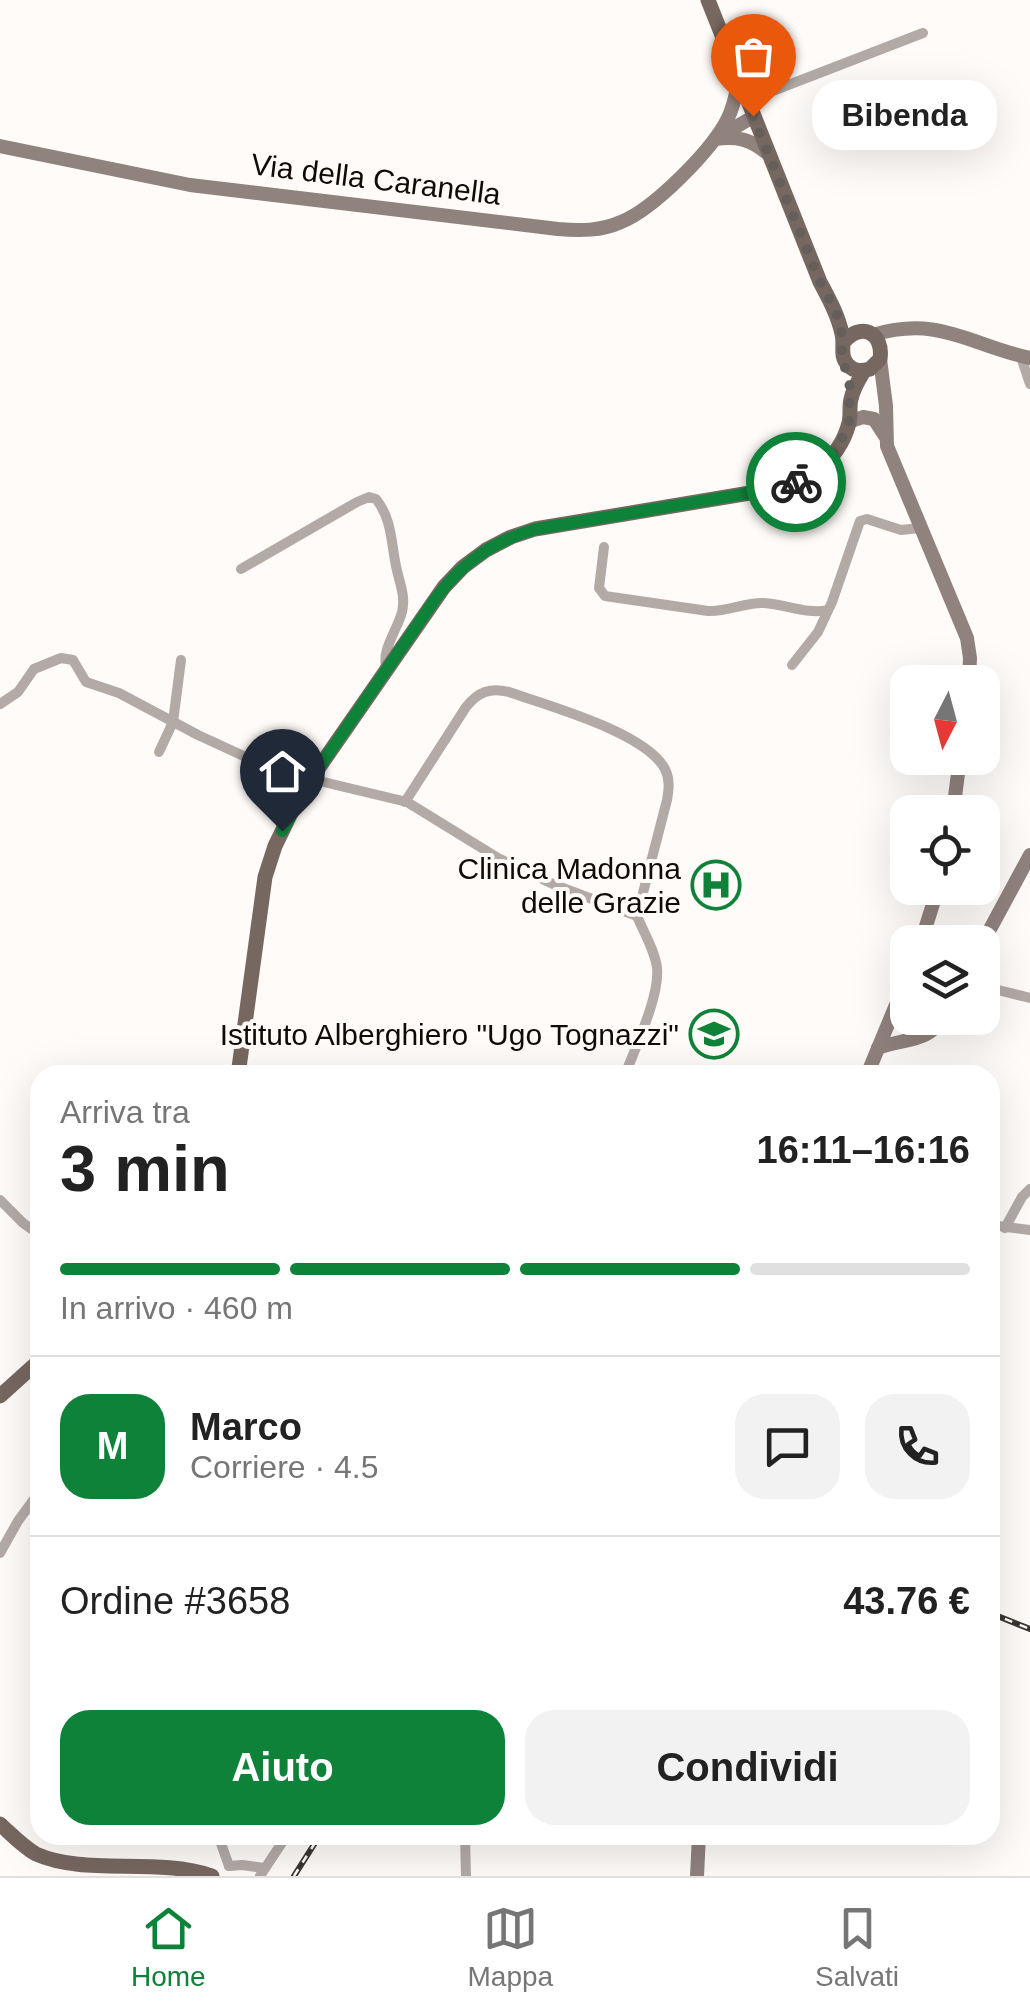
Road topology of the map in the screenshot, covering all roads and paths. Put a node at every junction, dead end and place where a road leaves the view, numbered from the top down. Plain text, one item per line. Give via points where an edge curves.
1 (708, 0) edge
2 (923, 32) dead end
3 (739, 80) junction
4 (750, 109) junction
5 (715, 138) junction
6 (0, 146) edge
7 (767, 153) junction
8 (836, 311) junction
9 (914, 328) junction
10 (866, 333) junction
11 (844, 343) junction
12 (881, 356) junction
13 (1026, 358) edge
14 (846, 363) junction
15 (864, 371) junction
16 (1030, 384) edge
17 (884, 397) junction
18 (850, 402) junction
19 (849, 422) junction
20 (886, 436) junction
21 (920, 528) junction
22 (604, 547) dead end
23 (241, 569) dead end
24 (828, 610) junction
25 (181, 660) dead end
26 (792, 665) dead end
27 (969, 665) edge
28 (388, 671) junction
29 (0, 704) edge
30 (172, 722) junction
31 (159, 752) dead end
32 (311, 779) junction
33 (405, 802) junction
34 (1030, 855) edge
35 (637, 916) junction
36 (992, 925) edge
37 (1000, 990) edge
38 (1030, 998) edge
39 (890, 1019) edge
40 (928, 1035) edge
41 (878, 1048) junction
42 (239, 1065) edge
43 (629, 1065) edge
44 (871, 1065) edge
45 (1030, 1190) edge
46 (0, 1200) edge
47 (1000, 1227) edge
48 (30, 1228) edge
49 (1005, 1228) junction
50 (1030, 1230) edge
51 (30, 1369) edge
52 (0, 1396) edge
53 (30, 1505) edge
54 (0, 1553) edge
55 (0, 1824) edge
56 (222, 1845) edge
57 (280, 1845) edge
58 (465, 1845) edge
59 (699, 1845) edge
60 (229, 1866) junction
61 (123, 1871) edge
62 (262, 1872) edge
63 (214, 1876) edge
64 (466, 1876) edge
65 (698, 1876) edge

1 - 3 main road
2 - 4 street
3 - 4 main road
3 - 5 main road, Via della Caranella via 732,110
4 - 5 main road, Via della Caranella
4 - 7 main road
5 - 6 main road, Via della Caranella via 638,214 583,230 196,186
5 - 7 main road via 746,139
7 - 8 main road
8 - 10 main road
8 - 11 main road
9 - 10 main road
9 - 12 main road via 893,339
9 - 13 main road via 958,334
10 - 11 main road
10 - 12 main road via 878,339
11 - 14 main road
12 - 15 main road
12 - 17 main road
13 - 16 street
14 - 15 main road
14 - 18 main road
15 - 17 main road
15 - 18 main road
17 - 20 main road
18 - 19 main road
19 - 20 main road via 874,420
19 - 28 main road via 826,464 797,482 542,527 496,543 450,581
20 - 21 main road
21 - 24 street via 901,530 860,518
21 - 27 main road via 967,638
22 - 24 street via 599,588 605,596 715,612 761,603
23 - 28 street via 374,498 392,531 403,598 385,654
24 - 26 street
25 - 30 street
28 - 32 main road
29 - 30 street via 34,668 66,657 86,682
30 - 31 street
30 - 32 street
32 - 33 street
32 - 42 main road via 267,870
33 - 35 street via 528,873
33 - 35 street via 466,707 488,690 624,735 660,761 669,781
34 - 36 main road
35 - 43 street via 657,977
37 - 38 street
39 - 41 main road
40 - 41 main road
41 - 44 main road
45 - 49 street
46 - 48 street
47 - 49 street
49 - 50 street
51 - 52 main road
53 - 54 street
55 - 61 main road via 46,1858
56 - 60 street
57 - 62 street
58 - 64 street
59 - 65 main road
60 - 62 street
60 - 63 street
61 - 63 main road via 174,1867

